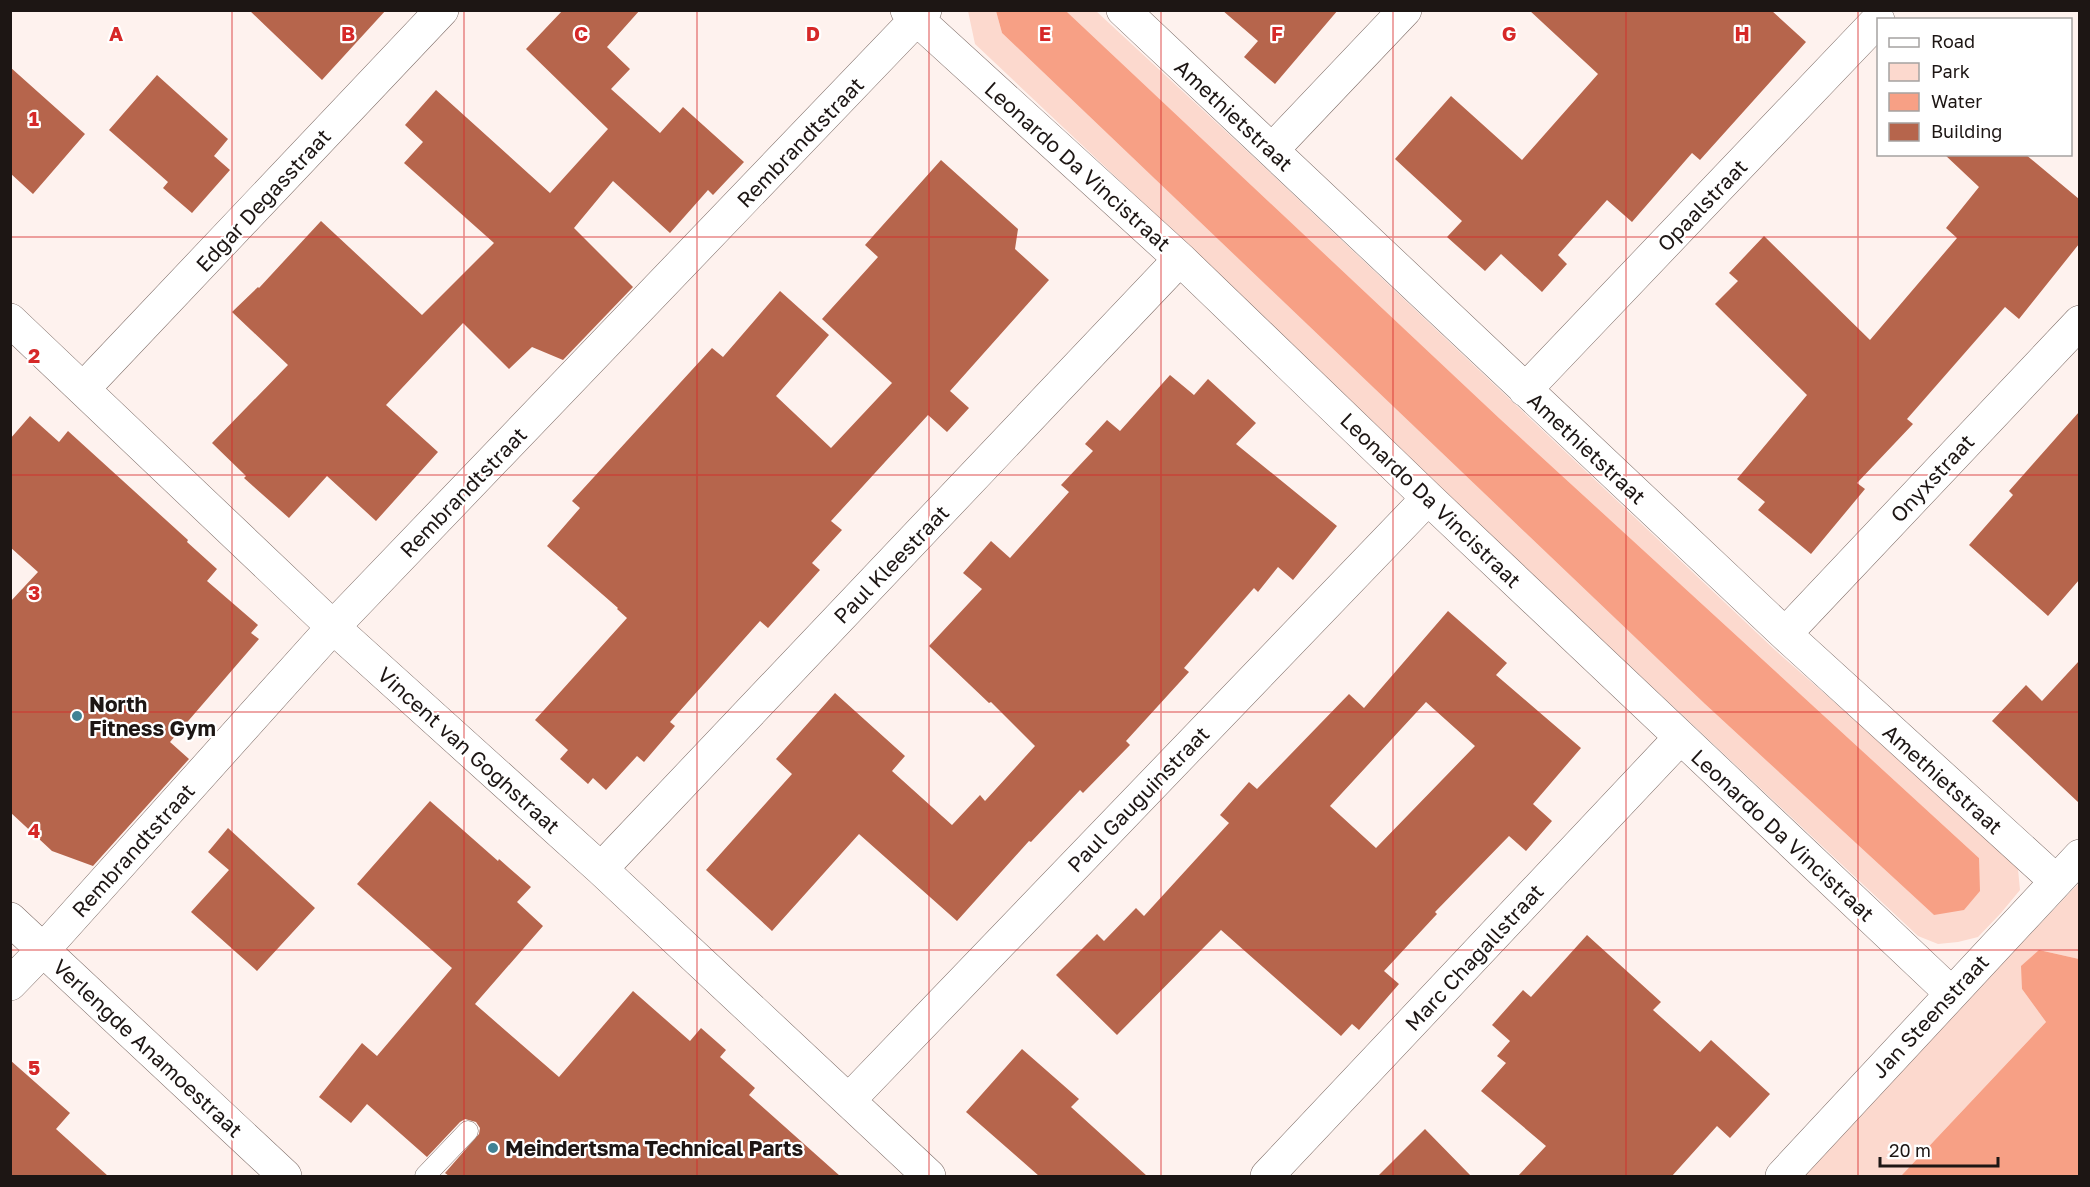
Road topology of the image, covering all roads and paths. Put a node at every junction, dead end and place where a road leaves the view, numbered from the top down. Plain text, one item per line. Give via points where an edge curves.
1 (442, 10) edge
2 (1123, 10) edge
3 (1405, 10) edge
4 (916, 14) edge
5 (1877, 22) edge
6 (1272, 150) junction
7 (1180, 259) junction
8 (10, 320) edge
9 (2079, 322) edge
10 (83, 389) junction
11 (1525, 390) junction
12 (1428, 498) junction
13 (333, 627) junction
14 (1785, 634) junction
15 (1680, 738) junction
16 (2079, 856) edge
17 (601, 869) junction
18 (2056, 881) junction
19 (10, 919) edge
20 (43, 950) junction
21 (10, 984) edge
22 (1951, 993) junction
23 (849, 1100) junction
24 (468, 1131) dead end
25 (285, 1176) edge
26 (425, 1176) edge
27 (929, 1176) edge
28 (1267, 1176) edge
29 (1782, 1176) edge

1 - 10 street, Edgar Degasstraat
2 - 6 street, Amethietstraat
3 - 6 street
4 - 7 street, Leonardo Da Vincistraat
4 - 13 street, Rembrandtstraat
5 - 11 street, Opaalstraat
6 - 11 street, Amethietstraat
7 - 12 street, Leonardo Da Vincistraat
7 - 17 street, Paul Kleestraat
8 - 10 street, Vincent van Goghstraat
9 - 14 street, Onyxstraat
10 - 13 street, Vincent van Goghstraat
11 - 14 street, Amethietstraat
12 - 15 street, Leonardo Da Vincistraat
12 - 23 street, Paul Gauguinstraat
13 - 17 street, Vincent van Goghstraat
13 - 20 street, Rembrandtstraat
14 - 18 street, Amethietstraat
15 - 22 street, Leonardo Da Vincistraat
15 - 28 street, Marc Chagallstraat
16 - 18 street, Jan Steenstraat
17 - 23 street, Vincent van Goghstraat
18 - 22 street, Jan Steenstraat
19 - 20 street, Verlengde Anamoestraat
20 - 21 street, Rembrandtstraat
20 - 25 street, Verlengde Anamoestraat
22 - 29 street, Jan Steenstraat
23 - 27 street, Vincent van Goghstraat
24 - 26 lane

